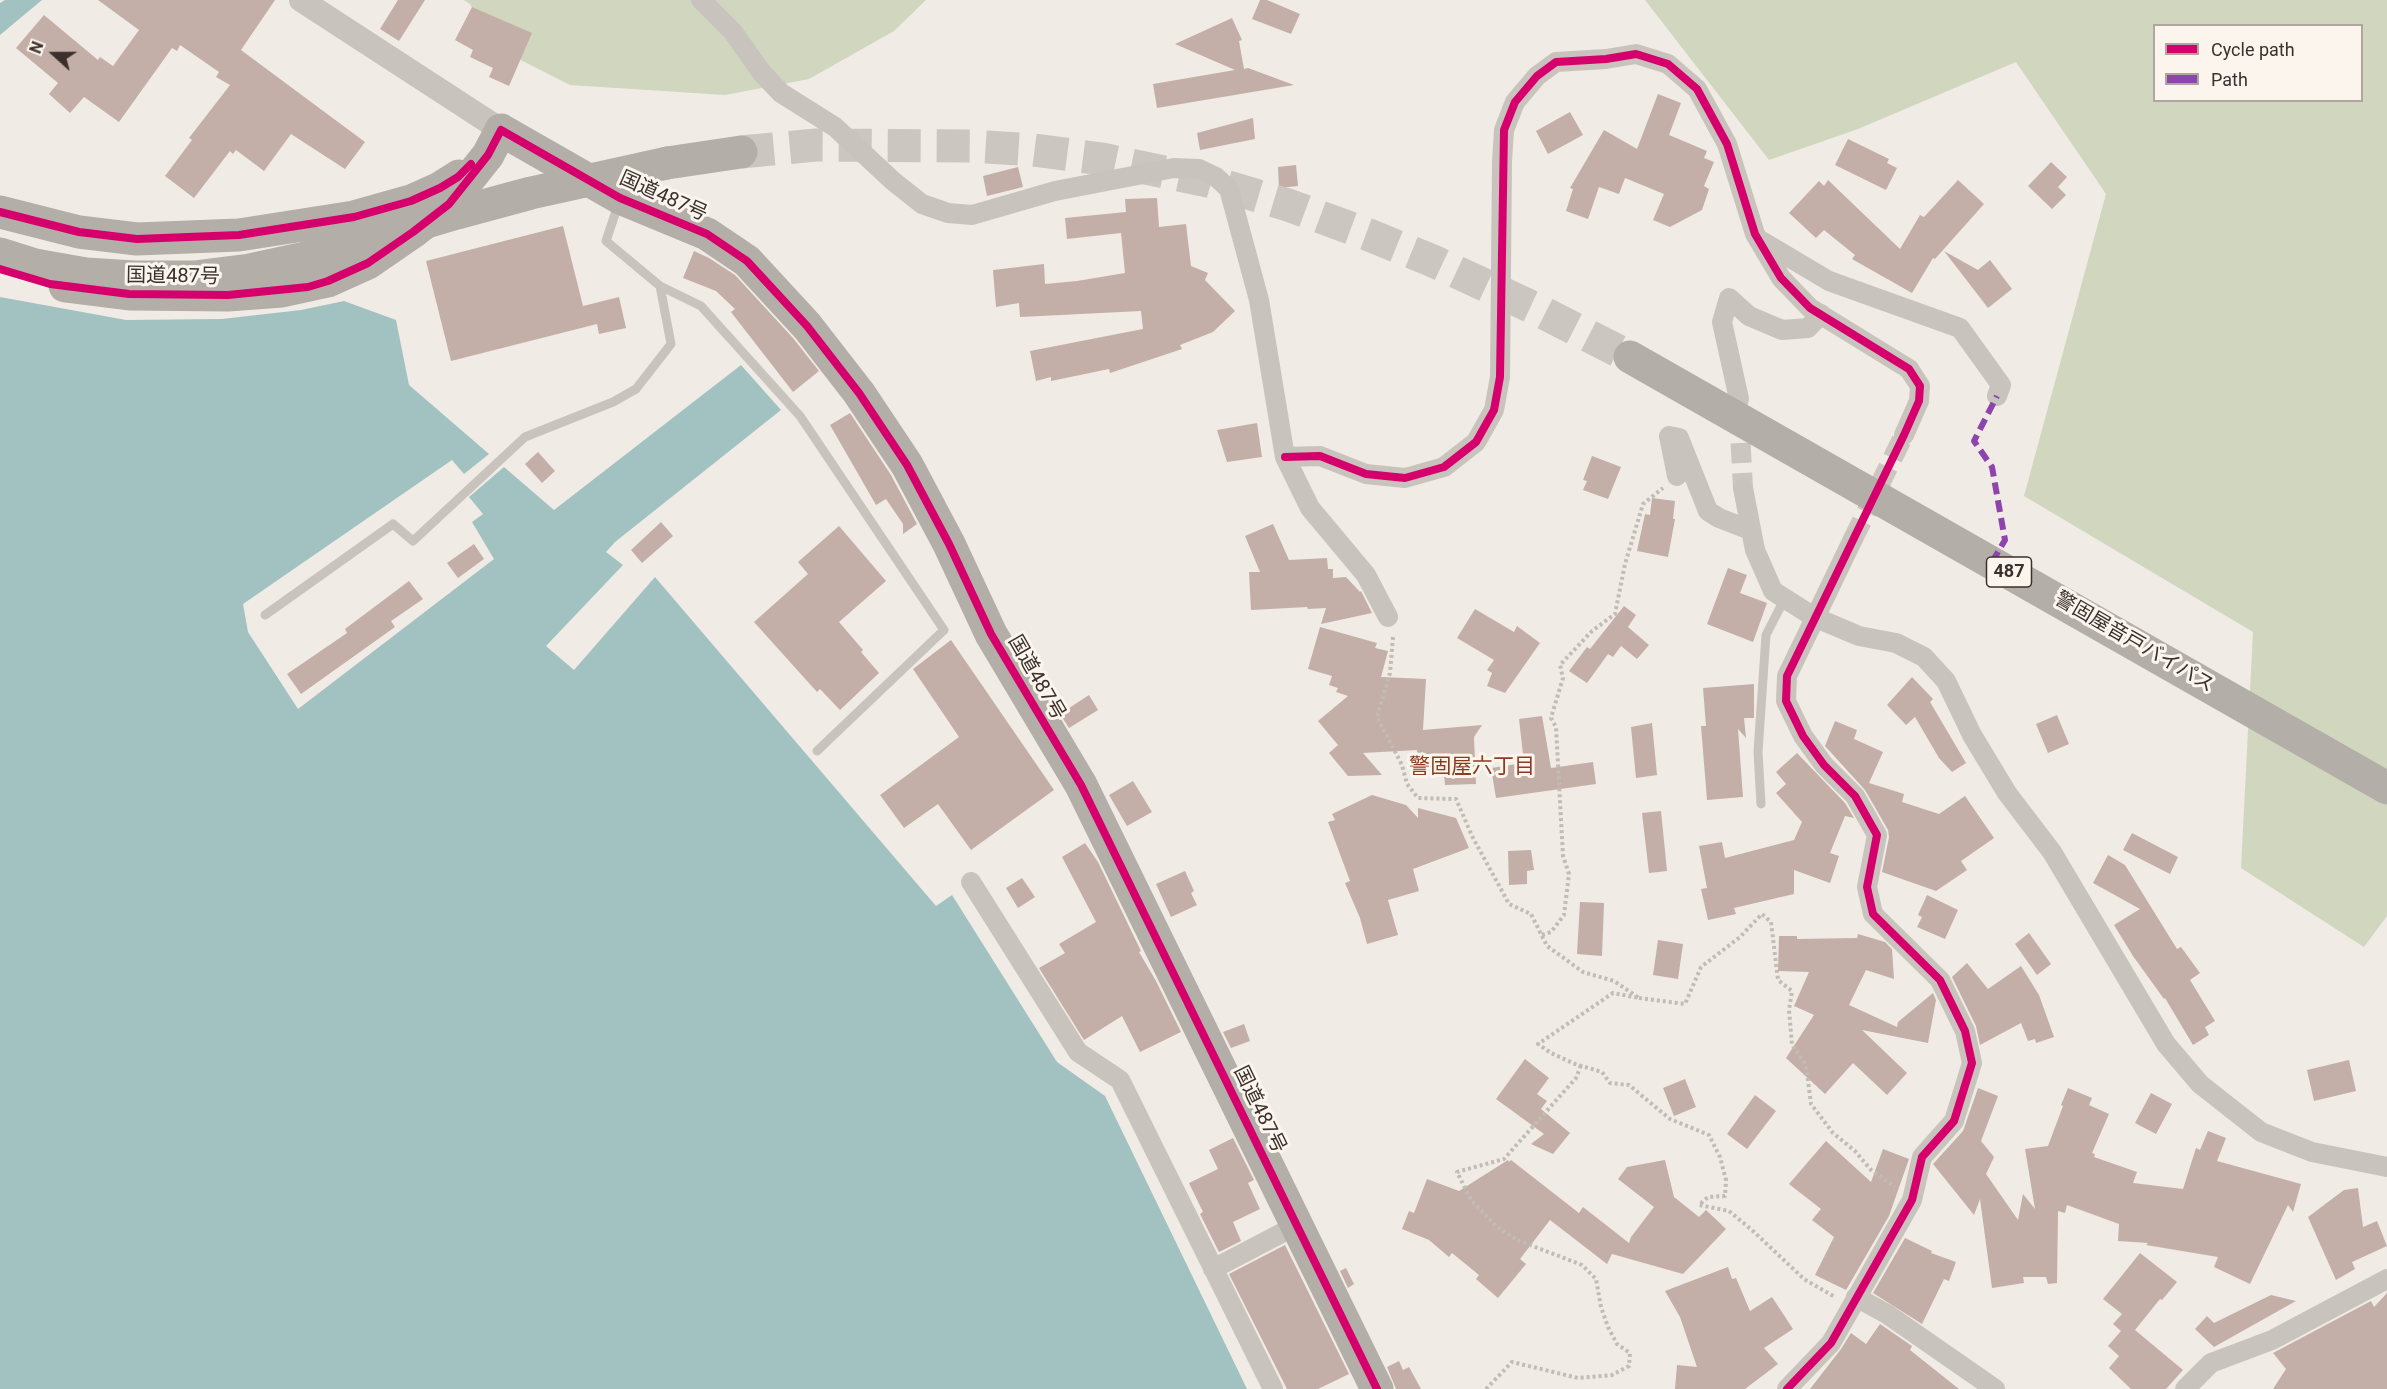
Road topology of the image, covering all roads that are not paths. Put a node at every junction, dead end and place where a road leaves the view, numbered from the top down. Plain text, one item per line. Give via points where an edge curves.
1 (301, 0) edge
2 (701, 0) edge
3 (501, 130) junction
4 (741, 152) tunnel mouth
5 (620, 198) junction
6 (0, 212) edge
7 (1759, 240) junction
8 (0, 254) edge
9 (0, 269) edge
10 (660, 286) junction
11 (1821, 314) junction
12 (1630, 357) tunnel mouth
13 (1997, 396) dead end
14 (1738, 399) tunnel mouth
15 (1904, 435) tunnel mouth
16 (1285, 457) junction
17 (1677, 476) road end
18 (1743, 488) tunnel mouth
19 (1750, 530) junction
20 (1853, 538) tunnel mouth
21 (1785, 598) junction
22 (266, 615) dead end
23 (1388, 617) road end
24 (1814, 617) junction
25 (817, 751) dead end
26 (2387, 788) edge
27 (1761, 804) dead end
28 (971, 882) dead end
29 (2387, 1167) edge
30 (1297, 1225) junction
31 (1213, 1269) junction
32 (2387, 1279) edge
33 (1854, 1302) junction
34 (1273, 1389) edge
35 (1377, 1389) edge
36 (1786, 1389) edge
37 (1995, 1389) edge
38 (2185, 1389) edge

1 - 3 street
2 - 16 street via 733,32 781,93 835,127 922,204 939,210 972,215 1055,191 1174,168 1199,169 1215,177 1229,189 1259,300
3 - 5 highway, 国道487号
3 - 6 highway, 国道487号 via 474,162 440,188 399,205 292,228 239,235 137,239 80,232
3 - 9 highway, 国道487号 via 488,155 449,204 368,263 308,287 228,295 129,294 50,284
4 - 8 highway, bridge via 667,163 531,193 250,270 194,277 86,274
5 - 10 lane via 606,242
5 - 30 highway, 国道487号 via 707,234 747,261 807,326 859,393 907,465 991,634 1081,785
7 - 11 street via 1781,278
7 - 13 street via 1829,281 1960,328 2001,385
7 - 16 street via 1727,144 1697,89 1668,64 1636,54 1556,62 1537,76 1515,102 1504,130 1500,377 1494,410 1476,442 1444,467 1405,478 1366,474 1320,456
10 - 22 lane via 671,344 636,389 525,437 413,541 393,524
10 - 25 lane via 702,306 800,416 944,630
11 - 14 street via 1808,328 1782,330 1749,316 1729,298 1722,322
11 - 15 street via 1909,369 1920,386 1919,401
12 - 26 highway, 警固屋音戸バイパス / 487
16 - 23 street via 1310,508 1366,575
17 - 19 street via 1669,436 1679,438 1708,511
18 - 19 street
19 - 21 street via 1773,591
20 - 24 street
21 - 24 street
21 - 27 lane via 1766,635 1758,752
24 - 29 street via 1858,636 1896,643 1924,657 1946,681 2007,794 2052,852 2166,1044 2200,1084 2261,1132 2312,1152
24 - 33 street via 1787,676 1786,701 1803,736 1824,765 1855,796 1876,835 1867,887 1873,914 1940,980 1965,1031 1972,1063 1954,1121 1922,1157 1912,1200
28 - 31 street via 1077,1052 1120,1080
30 - 31 street
30 - 35 highway, 国道487号
31 - 34 street
32 - 38 street via 2272,1340 2211,1363
33 - 36 street via 1831,1343
33 - 37 street via 1897,1321

